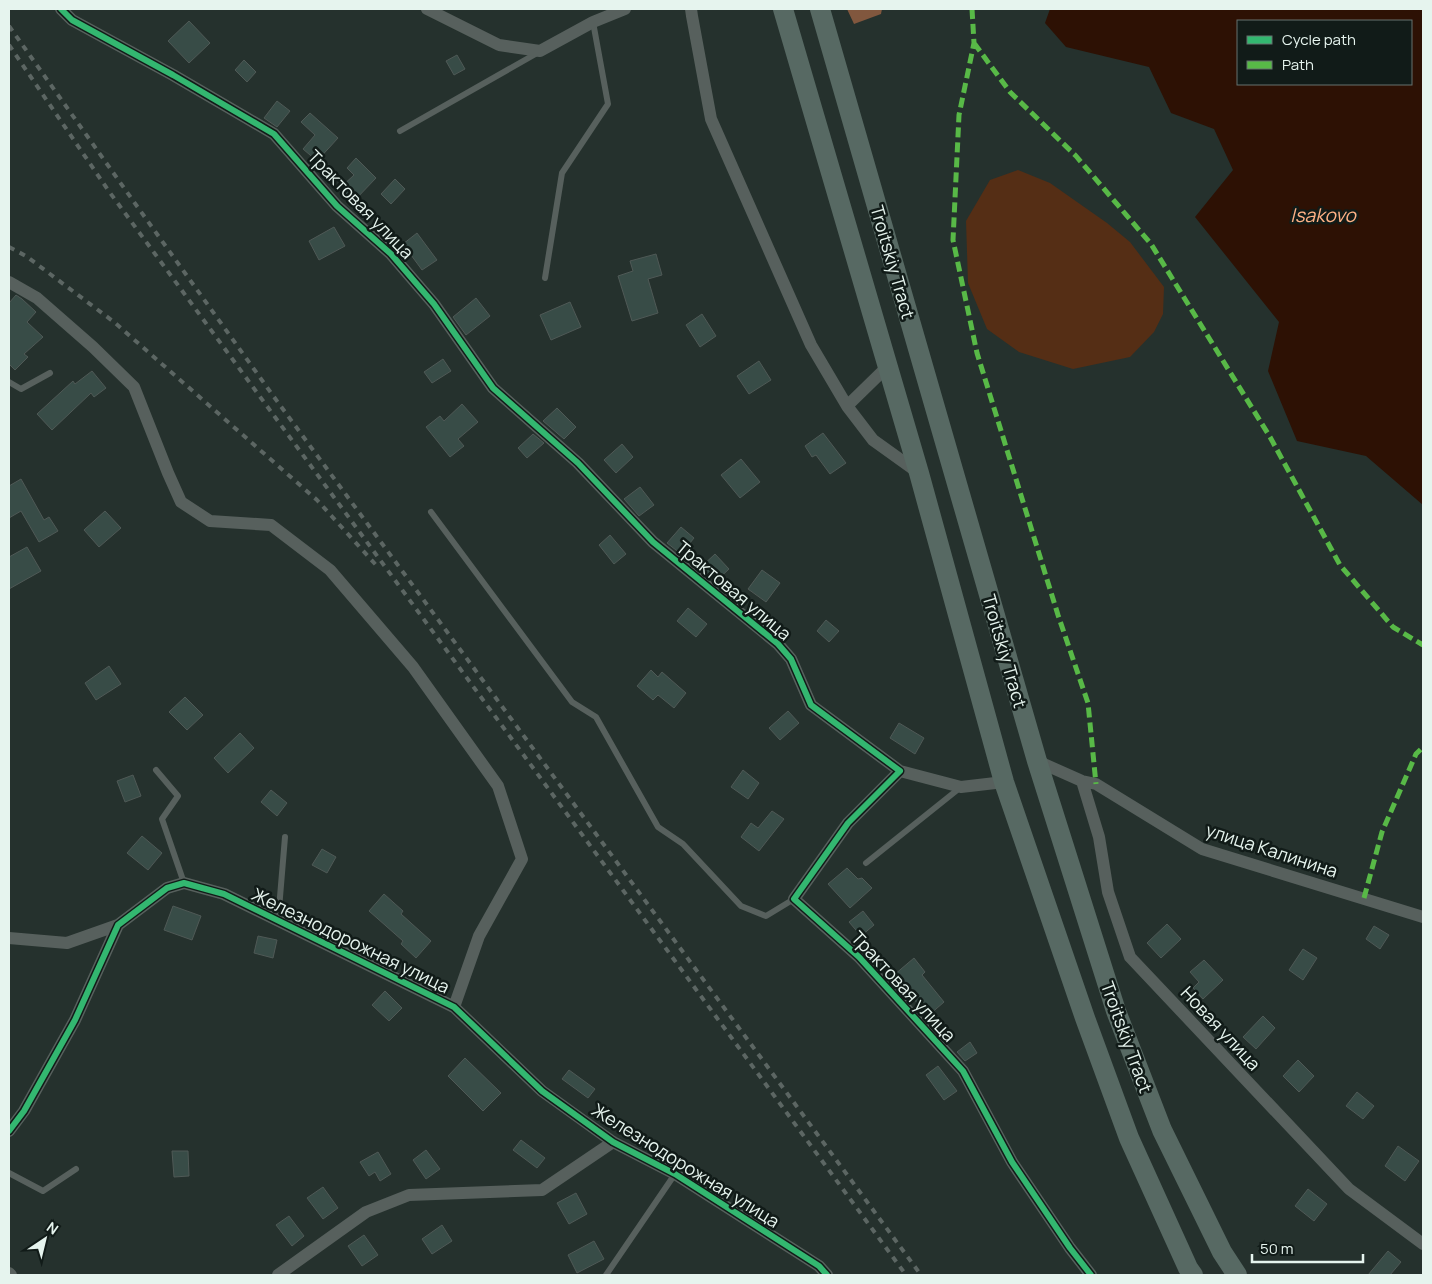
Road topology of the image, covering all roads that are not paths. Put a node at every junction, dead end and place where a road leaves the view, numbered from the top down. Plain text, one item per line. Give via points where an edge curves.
1 (61, 9) edge
2 (427, 9) edge
3 (625, 9) edge
4 (692, 9) edge
5 (783, 9) edge
6 (820, 9) edge
7 (598, 16) edge
8 (540, 51) junction
9 (400, 131) dead end
10 (545, 278) dead end
11 (9, 282) edge
12 (888, 366) junction
13 (50, 373) dead end
14 (9, 382) edge
15 (847, 406) junction
16 (919, 473) junction
17 (431, 512) dead end
18 (1037, 761) junction
19 (156, 770) dead end
20 (900, 770) junction
21 (1082, 781) junction
22 (1004, 782) junction
23 (961, 787) junction
24 (285, 837) dead end
25 (866, 863) dead end
26 (184, 883) junction
27 (794, 899) junction
28 (1423, 917) edge
29 (278, 921) junction
30 (118, 925) junction
31 (9, 938) edge
32 (454, 1007) junction
33 (24, 1111) junction
34 (9, 1116) edge
35 (9, 1131) edge
36 (613, 1142) junction
37 (76, 1169) dead end
38 (9, 1173) edge
39 (675, 1174) junction
40 (1423, 1244) edge
41 (278, 1275) edge
42 (606, 1275) edge
43 (827, 1275) edge
44 (1091, 1275) edge
45 (1193, 1275) edge
46 (1237, 1275) edge

1 - 20 street, Трактовая улица via 72,20 274,134 337,206 391,254 434,304 493,388 578,463 653,542 778,644 790,659 811,705
2 - 8 street via 499,44
3 - 7 street
4 - 15 street via 711,119 811,345
5 - 12 main road, Troitskiy Tract
6 - 18 main road, Troitskiy Tract
7 - 8 street
7 - 10 lane via 608,104 562,173
8 - 9 lane
11 - 32 street, Железнодорожная улица via 37,298 134,387 181,502 210,521 271,525 330,570 413,667 498,786 522,859 479,936
12 - 15 street
12 - 16 main road, Troitskiy Tract
13 - 14 lane via 21,389
15 - 16 street via 873,440
16 - 22 main road, Troitskiy Tract
17 - 27 lane via 572,702 596,717 658,828 683,844 741,906 766,916
18 - 21 street, улица Калинина
18 - 46 main road, Troitskiy Tract via 1116,1011 1162,1130 1217,1244
19 - 26 lane via 178,796 162,819
20 - 23 street
20 - 27 street via 848,824
21 - 28 street, улица Калинина via 1096,784 1202,849
21 - 40 street, Новая улица via 1099,837 1108,892 1130,957 1350,1189
22 - 23 street
22 - 45 main road, Troitskiy Tract via 1129,1138
23 - 25 lane
24 - 29 lane
26 - 29 street, Железнодорожная улица via 224,894
26 - 30 street via 168,888
27 - 44 street, Трактовая улица via 859,957 962,1071 1012,1162
29 - 32 street, Железнодорожная улица
30 - 31 street via 67,943
30 - 33 street via 75,1020
32 - 36 street, Железнодорожная улица via 542,1091
33 - 34 street
33 - 35 street
36 - 39 street, Железнодорожная улица
36 - 41 street, Железнодорожная улица via 542,1190 401,1198 366,1212
37 - 38 lane via 44,1191
39 - 42 lane
39 - 43 street, Железнодорожная улица via 819,1266

